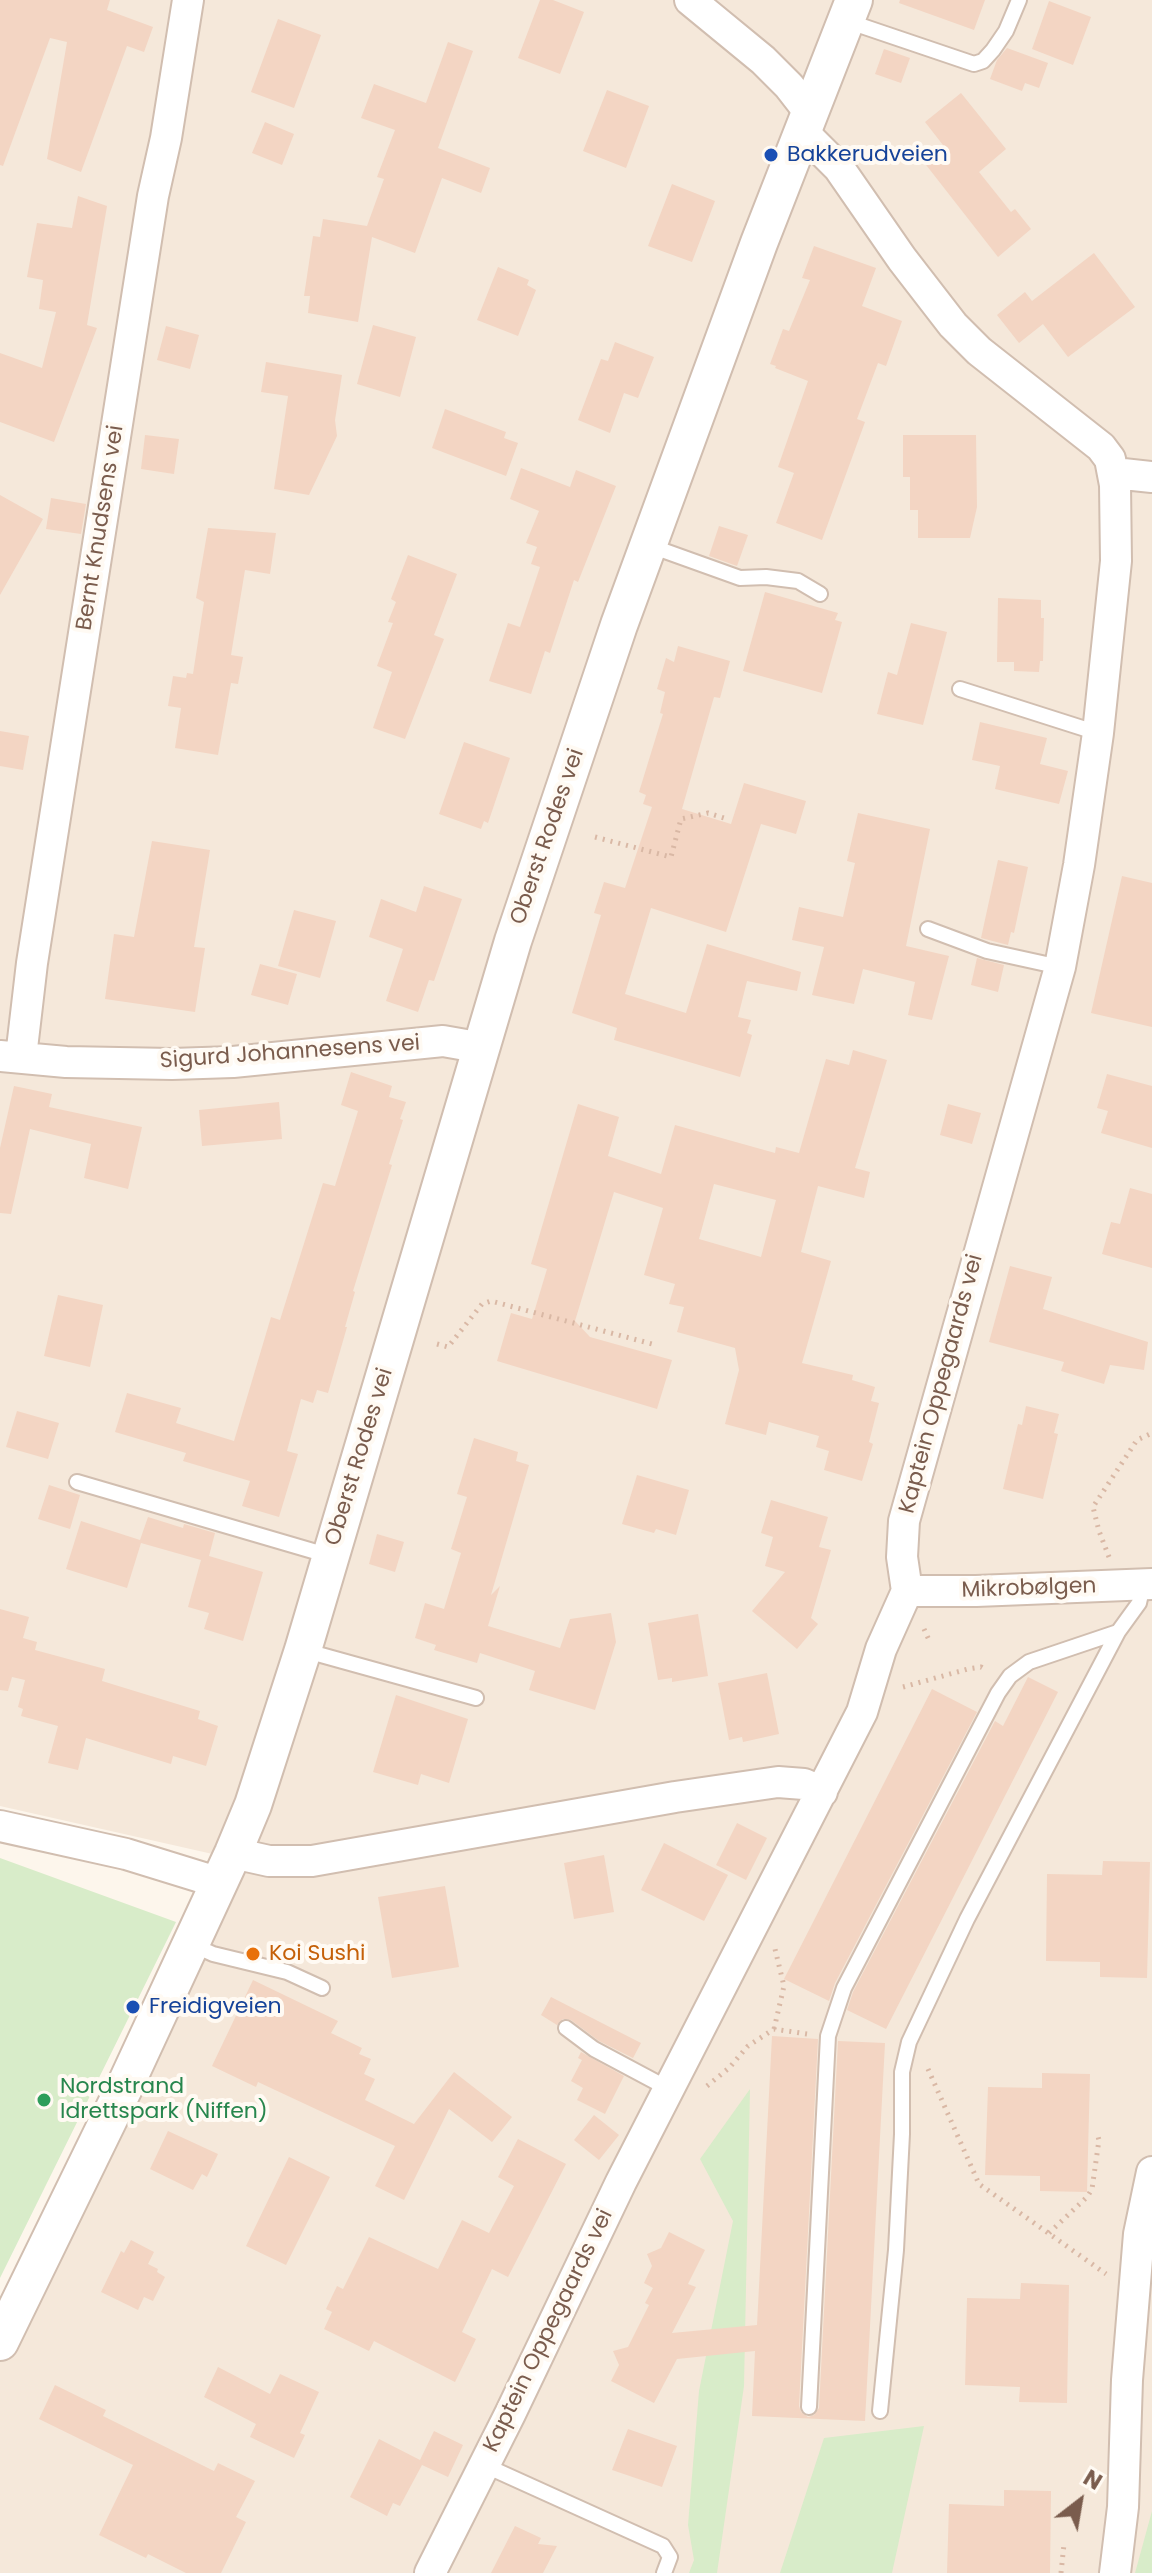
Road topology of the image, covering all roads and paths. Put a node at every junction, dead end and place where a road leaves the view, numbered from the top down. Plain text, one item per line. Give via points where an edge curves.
1 (188, 0) edge
2 (690, 0) edge
3 (1019, 0) edge
4 (850, 10) edge
5 (806, 123) junction
6 (1114, 473) junction
7 (1152, 477) edge
8 (648, 545) junction
9 (820, 594) dead end
10 (960, 689) dead end
11 (1098, 733) junction
12 (724, 818) dead end
13 (595, 837) dead end
14 (928, 929) dead end
15 (1060, 967) junction
16 (483, 1048) junction
17 (11, 1057) edge
18 (437, 1344) dead end
19 (656, 1345) dead end
20 (1152, 1433) edge
21 (77, 1482) dead end
22 (330, 1556) junction
23 (1137, 1585) edge
24 (907, 1591) junction
25 (1118, 1632) junction
26 (303, 1650) junction
27 (991, 1673) dead end
28 (894, 1690) dead end
29 (476, 1698) dead end
30 (822, 1792) junction
31 (0, 1826) edge
32 (226, 1868) junction
33 (190, 1944) junction
34 (774, 1945) dead end
35 (322, 1988) dead end
36 (566, 2028) dead end
37 (774, 2029) junction
38 (828, 2036) junction
39 (909, 2042) junction
40 (672, 2085) junction
41 (1097, 2133) dead end
42 (1152, 2172) edge
43 (1049, 2233) junction
44 (1113, 2280) dead end
45 (0, 2342) edge
46 (809, 2407) dead end
47 (880, 2411) dead end
48 (484, 2465) junction
49 (1064, 2544) dead end
50 (430, 2573) edge
51 (664, 2573) edge
52 (1061, 2573) edge
53 (1115, 2573) edge

1 - 17 street, Bernt Knudsens vei via 32,963
2 - 5 street via 789,86
3 - 4 lane via 993,50 974,64
4 - 5 street, Oberst Rodes vei
5 - 6 street via 953,325 1101,447
5 - 8 street, Oberst Rodes vei
6 - 7 street
6 - 11 street, Kaptein Oppegaards vei via 1116,561
8 - 9 lane via 740,578 798,581
8 - 16 street, Oberst Rodes vei via 513,941
10 - 11 lane
11 - 15 street, Kaptein Oppegaards vei
12 - 13 path via 708,813 681,819 671,857
14 - 15 lane via 987,951
15 - 24 street, Kaptein Oppegaards vei via 904,1521
16 - 17 street, Sigurd Johannesens vei via 443,1041 172,1064
16 - 22 street, Oberst Rodes vei
18 - 19 path via 448,1347 482,1304 491,1301
20 - 23 path via 1137,1440 1093,1507
21 - 22 lane
22 - 26 street, Oberst Rodes vei
23 - 24 street, Mikrobølgen
23 - 25 lane via 1139,1603
24 - 30 street, Kaptein Oppegaards vei via 881,1649 862,1712
25 - 38 lane via 1029,1662 1007,1680 844,1988
25 - 39 lane via 967,1919
26 - 29 lane
26 - 32 street, Oberst Rodes vei via 253,1805
27 - 28 path via 981,1667 968,1669
30 - 32 street via 778,1782 312,1861
30 - 40 street, Kaptein Oppegaards vei
31 - 32 street via 181,1869
32 - 33 street, Oberst Rodes vei
33 - 35 lane via 287,1972
33 - 45 street, Oberst Rodes vei
34 - 37 path via 784,1986
36 - 40 lane via 594,2049
37 - 38 path
37 - 40 path via 698,2092
38 - 46 lane
39 - 43 path via 925,2062 979,2184
39 - 47 lane via 902,2072 896,2250
40 - 48 street, Kaptein Oppegaards vei
41 - 43 path via 1092,2189
42 - 53 street via 1139,2234
43 - 44 path
48 - 50 street, Kaptein Oppegaards vei
48 - 51 lane via 663,2546 670,2557
49 - 52 path

